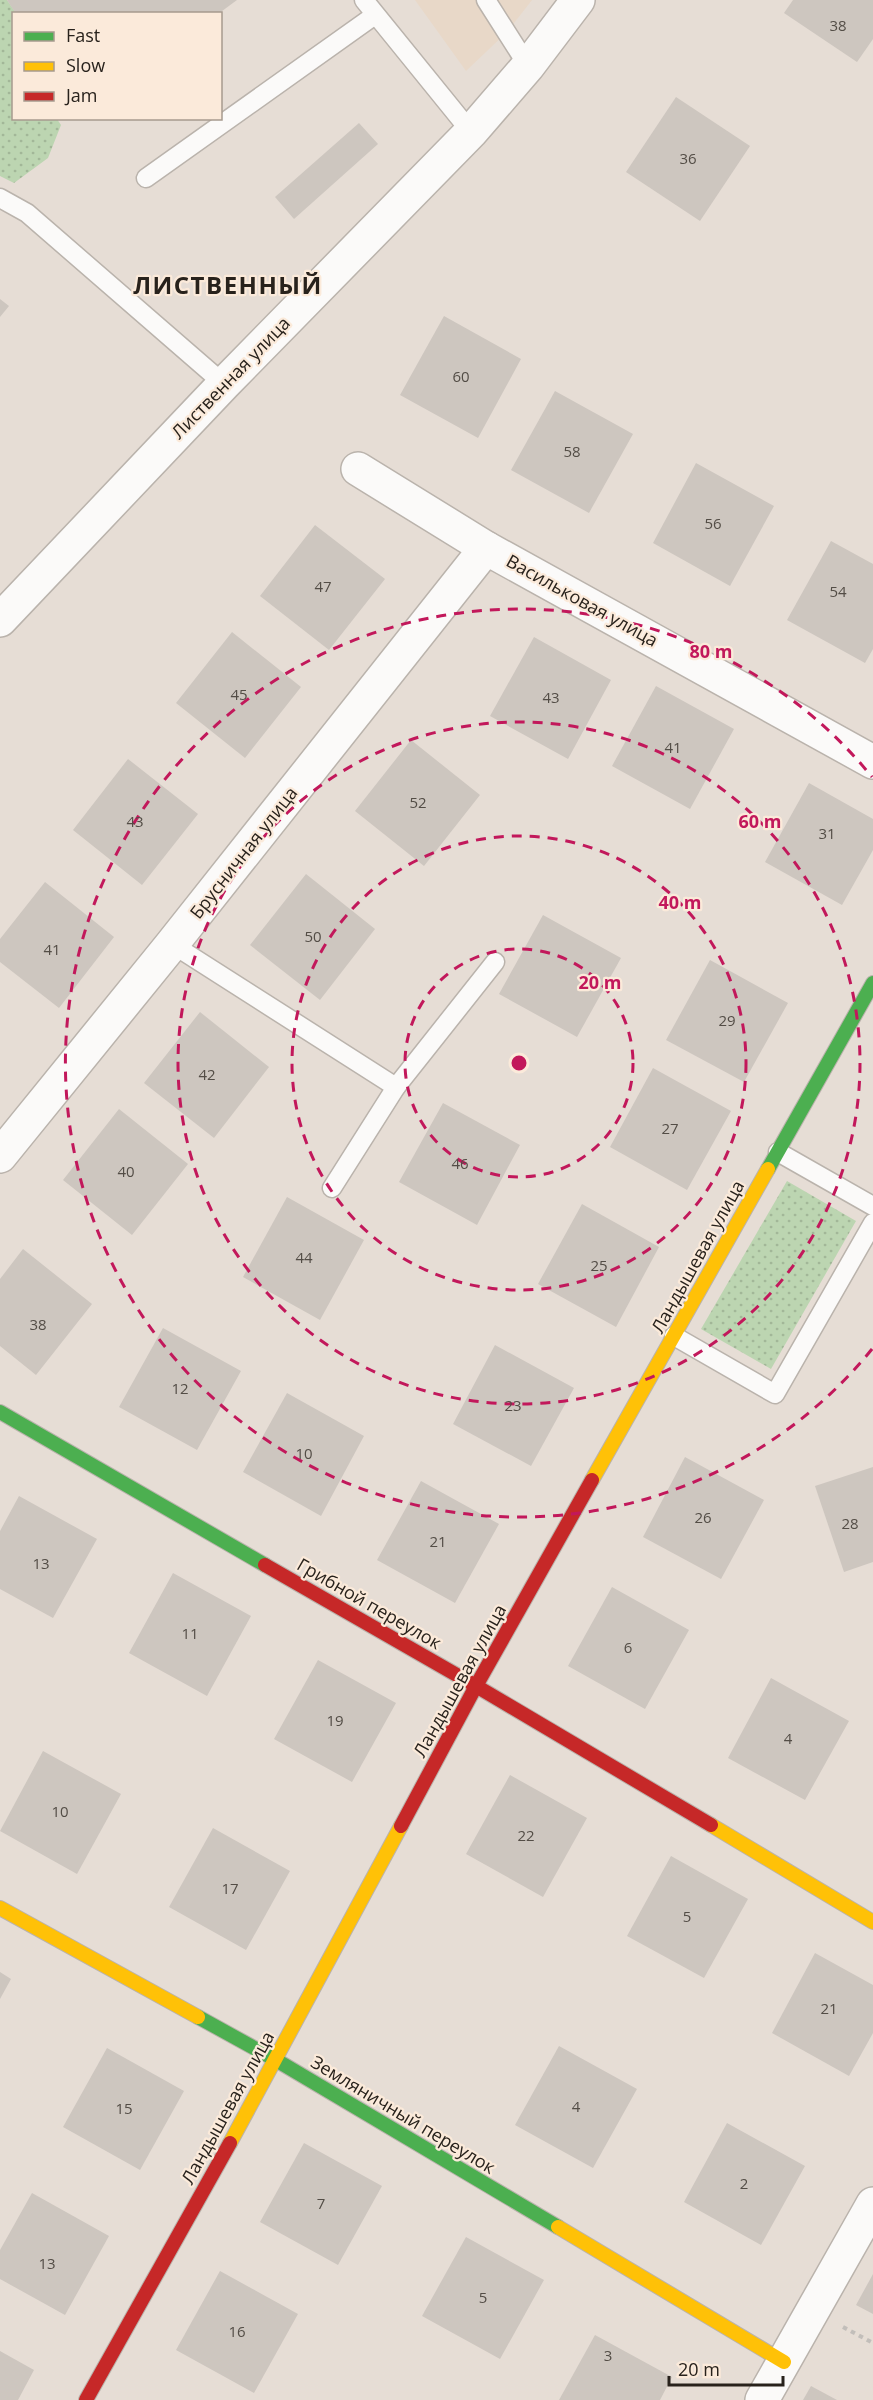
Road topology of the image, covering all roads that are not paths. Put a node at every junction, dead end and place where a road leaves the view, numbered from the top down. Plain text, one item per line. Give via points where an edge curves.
1 (364, 0) edge
2 (486, 0) edge
3 (578, 0) edge
4 (375, 15) junction
5 (528, 66) junction
6 (471, 132) junction
7 (146, 178) dead end
8 (0, 198) edge
9 (224, 384) junction
10 (358, 469) dead end
11 (486, 548) junction
12 (0, 620) edge
13 (873, 762) edge
14 (172, 944) junction
15 (495, 962) dead end
16 (873, 983) edge
17 (396, 1087) junction
18 (778, 1152) junction
19 (0, 1156) edge
20 (332, 1188) dead end
21 (873, 1206) edge
22 (873, 1223) edge
23 (674, 1336) junction
24 (0, 1412) edge
25 (476, 1686) junction
26 (0, 1908) edge
27 (873, 1922) edge
28 (276, 2060) junction
29 (873, 2204) edge
30 (784, 2362) junction
31 (86, 2400) edge
32 (762, 2400) edge

1 - 4 lane
2 - 5 lane
3 - 5 street, Лиственная улица
4 - 6 lane
4 - 7 lane
5 - 6 street, Лиственная улица
6 - 9 street, Лиственная улица
8 - 9 lane via 27,213
9 - 12 street, Лиственная улица
10 - 11 street, Васильковая улица
11 - 13 street, Васильковая улица
11 - 14 street, Брусничная улица
14 - 17 lane
14 - 19 street, Брусничная улица
15 - 17 lane
16 - 18 street, Ландышевая улица
17 - 20 lane
18 - 21 lane
18 - 23 street, Ландышевая улица
22 - 23 lane via 775,1394
23 - 25 street, Ландышевая улица
24 - 25 street, Грибной переулок
25 - 27 street, Грибной переулок
25 - 28 street, Ландышевая улица
26 - 28 street, Земляничный переулок
28 - 30 street, Земляничный переулок
28 - 31 street, Ландышевая улица
29 - 30 street
30 - 32 street

